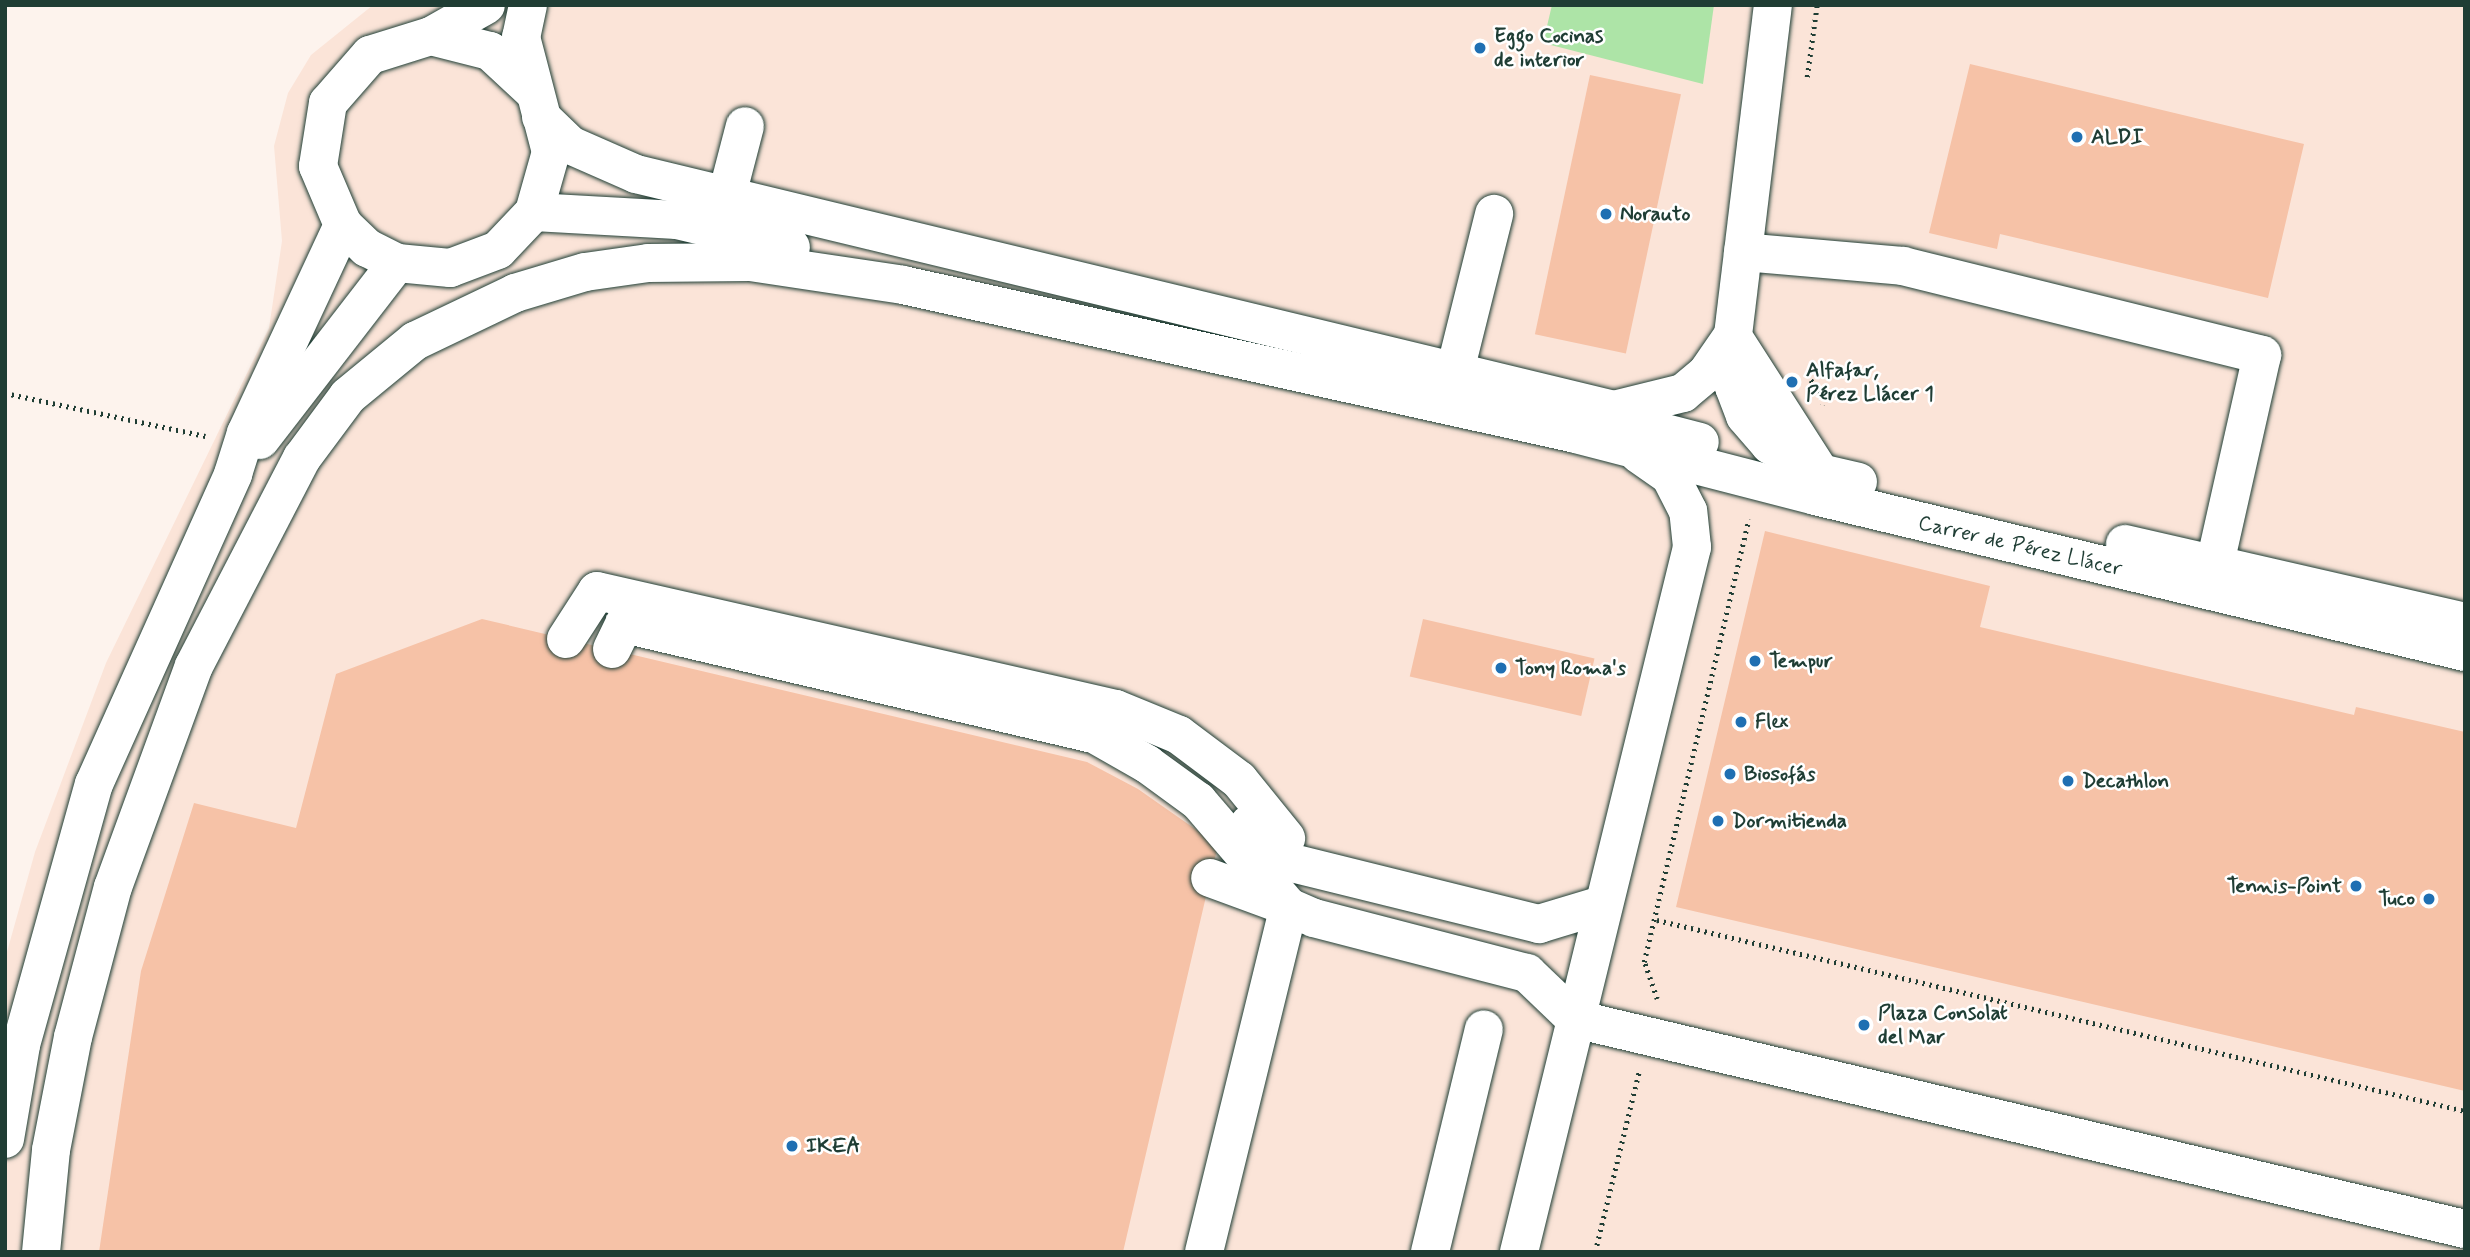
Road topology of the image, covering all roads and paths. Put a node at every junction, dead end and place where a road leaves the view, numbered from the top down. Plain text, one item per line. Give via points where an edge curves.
1 (486, 5) edge
2 (528, 5) edge
3 (1773, 5) edge
4 (431, 36) junction
5 (537, 105) junction
6 (745, 126) dead end
7 (727, 195) junction
8 (534, 212) junction
9 (1494, 214) dead end
10 (343, 225) junction
11 (1743, 252) junction
12 (397, 263) junction
13 (903, 285) junction
14 (1732, 335) junction
15 (1455, 371) junction
16 (1299, 376) junction
17 (5, 393) edge
18 (1614, 410) junction
19 (1576, 434) junction
20 (213, 438) dead end
21 (1638, 452) junction
22 (1820, 472) junction
23 (233, 474) junction
24 (2216, 564) junction
25 (2465, 622) edge
26 (2465, 652) edge
27 (1210, 878) dead end
28 (1602, 905) junction
29 (1289, 907) junction
30 (1575, 1019) junction
31 (1484, 1029) dead end
32 (1647, 1036) junction
33 (13, 1053) edge
34 (2465, 1111) edge
35 (5, 1139) edge
36 (2465, 1228) edge
37 (41, 1252) edge
38 (1205, 1252) edge
39 (1430, 1252) edge
40 (1519, 1252) edge
41 (1595, 1252) edge

1 - 4 street
2 - 5 street via 521,37
3 - 11 street, Carrer de Pérez Llácer
4 - 5 street via 490,51
4 - 10 street via 370,55 328,103 318,166
5 - 7 street via 570,145 636,174
5 - 8 street via 551,152
6 - 7 street
7 - 15 street
8 - 12 street via 498,250 450,268
8 - 13 street via 677,220 792,247
9 - 15 street
10 - 12 street via 367,248
10 - 23 street via 246,433
11 - 14 street, Carrer de Pérez Llácer
11 - 24 street via 1903,266 2262,355
12 - 23 street
13 - 16 street
13 - 37 street via 750,262 648,264 585,272 515,293 415,341 348,396 302,458 247,560 194,666 151,774 113,887 73,1037 51,1150
14 - 18 street via 1706,373 1683,393
14 - 22 street, Carrer de Pérez Llácer via 1734,387 1745,416 1770,445
15 - 16 street via 1431,379 1350,360
15 - 18 street
15 - 19 street via 1468,386 1531,403
16 - 19 street
17 - 20 path
18 - 22 street via 1661,432
19 - 21 street, Carrer de Pérez Llácer
21 - 26 street, Carrer de Pérez Llácer
21 - 28 street via 1670,476 1688,511 1692,547
22 - 24 street, Carrer de Pérez Llácer
23 - 33 street via 94,784
24 - 25 street, Carrer de Pérez Llácer
27 - 29 street
28 - 29 street via 1539,924 1320,870 1289,842 1239,780 1179,735 1116,709 597,591 589,644 624,624 1096,735 1198,801
28 - 30 street
29 - 30 street via 1314,918 1527,973
29 - 38 street
30 - 32 street
30 - 40 street
31 - 39 street
32 - 34 path via 1657,1001 1644,962 1657,920
32 - 36 street
32 - 41 path
33 - 35 street

